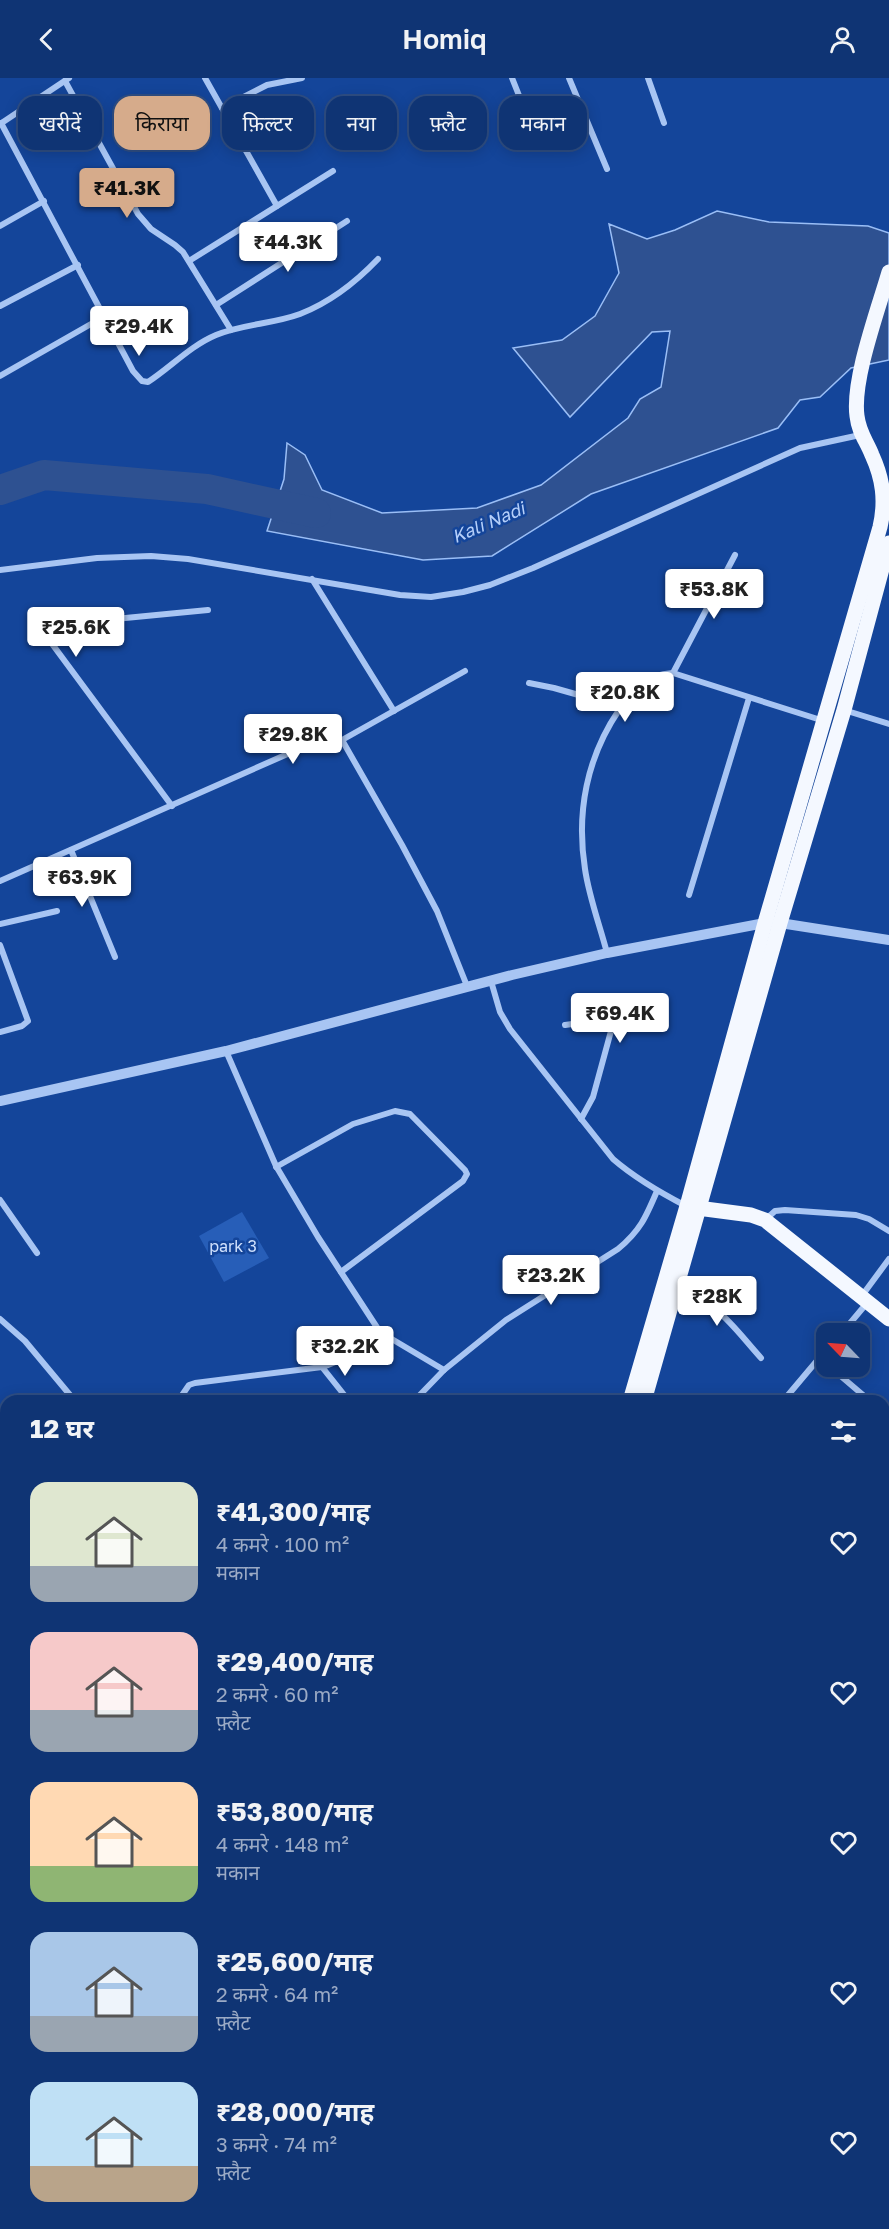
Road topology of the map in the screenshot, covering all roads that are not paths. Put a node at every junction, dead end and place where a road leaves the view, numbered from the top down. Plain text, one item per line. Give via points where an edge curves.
1 (205, 78) edge
2 (302, 78) edge
3 (512, 78) edge
4 (569, 78) edge
5 (648, 78) edge
6 (67, 79) edge
7 (245, 96) edge
8 (519, 96) edge
9 (222, 108) edge
10 (0, 123) edge
11 (664, 123) dead end
12 (246, 150) edge
13 (607, 169) dead end
14 (333, 171) dead end
15 (44, 201) junction
16 (277, 206) junction
17 (347, 221) dead end
18 (0, 226) edge
19 (378, 259) dead end
20 (189, 261) junction
21 (78, 265) junction
22 (889, 272) edge
23 (216, 305) junction
24 (0, 306) edge
25 (105, 316) junction
26 (231, 330) junction
27 (0, 376) edge
28 (861, 435) junction
29 (889, 543) edge
30 (735, 555) dead end
31 (0, 570) edge
32 (312, 579) junction
33 (208, 610) dead end
34 (465, 671) dead end
35 (672, 673) junction
36 (530, 683) dead end
37 (749, 698) junction
38 (621, 707) junction
39 (844, 710) junction
40 (394, 711) junction
41 (832, 723) junction
42 (889, 724) edge
43 (342, 740) junction
44 (172, 806) junction
45 (71, 850) junction
46 (0, 881) edge
47 (689, 895) dead end
48 (57, 911) dead end
49 (773, 923) junction
50 (0, 924) edge
51 (889, 940) edge
52 (0, 945) edge
53 (607, 954) junction
54 (115, 957) dead end
55 (491, 981) junction
56 (467, 986) junction
57 (566, 1025) dead end
58 (0, 1032) edge
59 (226, 1051) junction
60 (0, 1101) edge
61 (581, 1119) junction
62 (276, 1167) junction
63 (657, 1191) junction
64 (0, 1200) edge
65 (693, 1207) junction
66 (765, 1221) junction
67 (889, 1231) edge
68 (37, 1253) dead end
69 (889, 1259) edge
70 (341, 1272) junction
71 (676, 1290) junction
72 (864, 1300) junction
73 (0, 1319) edge
74 (889, 1319) edge
75 (848, 1323) edge
76 (380, 1332) junction
77 (760, 1358) dead end
78 (816, 1362) edge
79 (322, 1367) junction
80 (444, 1370) junction
81 (841, 1377) edge
82 (70, 1395) edge
83 (182, 1395) edge
84 (344, 1395) edge
85 (420, 1395) edge
86 (632, 1395) edge
87 (646, 1395) edge
88 (788, 1395) edge
89 (863, 1395) edge

1 - 9 street
2 - 7 street via 267,85
3 - 8 street
4 - 13 street
5 - 11 street
6 - 10 street
6 - 20 street via 138,214
10 - 15 street
12 - 16 street
14 - 16 street
15 - 18 street
15 - 21 street
16 - 20 street
17 - 23 street
19 - 26 street via 346,289 300,314
20 - 23 street
21 - 24 street
21 - 25 street
22 - 28 main road via 861,371 857,414
23 - 26 street
25 - 26 street via 133,371 148,382 200,343
25 - 27 street
28 - 32 street via 800,448 490,585 431,597
28 - 41 main road via 880,474 884,510
29 - 39 main road
30 - 35 street
31 - 32 street via 121,555 188,559
32 - 40 street
33 - 44 street via 53,625 44,633
34 - 40 street
35 - 37 street
35 - 38 street via 657,674 643,681
36 - 38 street
37 - 41 street
37 - 47 street
38 - 53 street via 595,752 586,784 582,829 585,869
39 - 41 main road
39 - 42 street
40 - 43 street
41 - 49 main road
43 - 44 street via 326,737
43 - 56 street via 437,911
44 - 45 street
45 - 46 street
45 - 54 street
48 - 50 street
49 - 51 street
49 - 53 street
49 - 65 main road
52 - 58 street via 28,1021
53 - 55 street
55 - 56 street
55 - 61 street via 500,1012 510,1029
56 - 59 street
57 - 61 street via 601,1020 611,1031 593,1097
59 - 60 street
59 - 62 street
61 - 63 street via 613,1159
62 - 70 street
62 - 70 street via 353,1124 395,1111 410,1114 465,1170 463,1181
63 - 65 street
63 - 80 street via 643,1224 618,1250 506,1320
64 - 68 street
65 - 66 main road via 751,1215
65 - 71 main road
65 - 86 main road
66 - 67 street via 770,1214 785,1210 856,1215
66 - 72 main road
69 - 72 street
70 - 76 street
71 - 77 street via 718,1310
71 - 87 main road
72 - 74 main road
72 - 75 street
73 - 82 street via 25,1341
76 - 79 street via 348,1356
76 - 80 street
78 - 88 street
79 - 83 street via 195,1383
79 - 84 street
80 - 85 street
81 - 89 street

